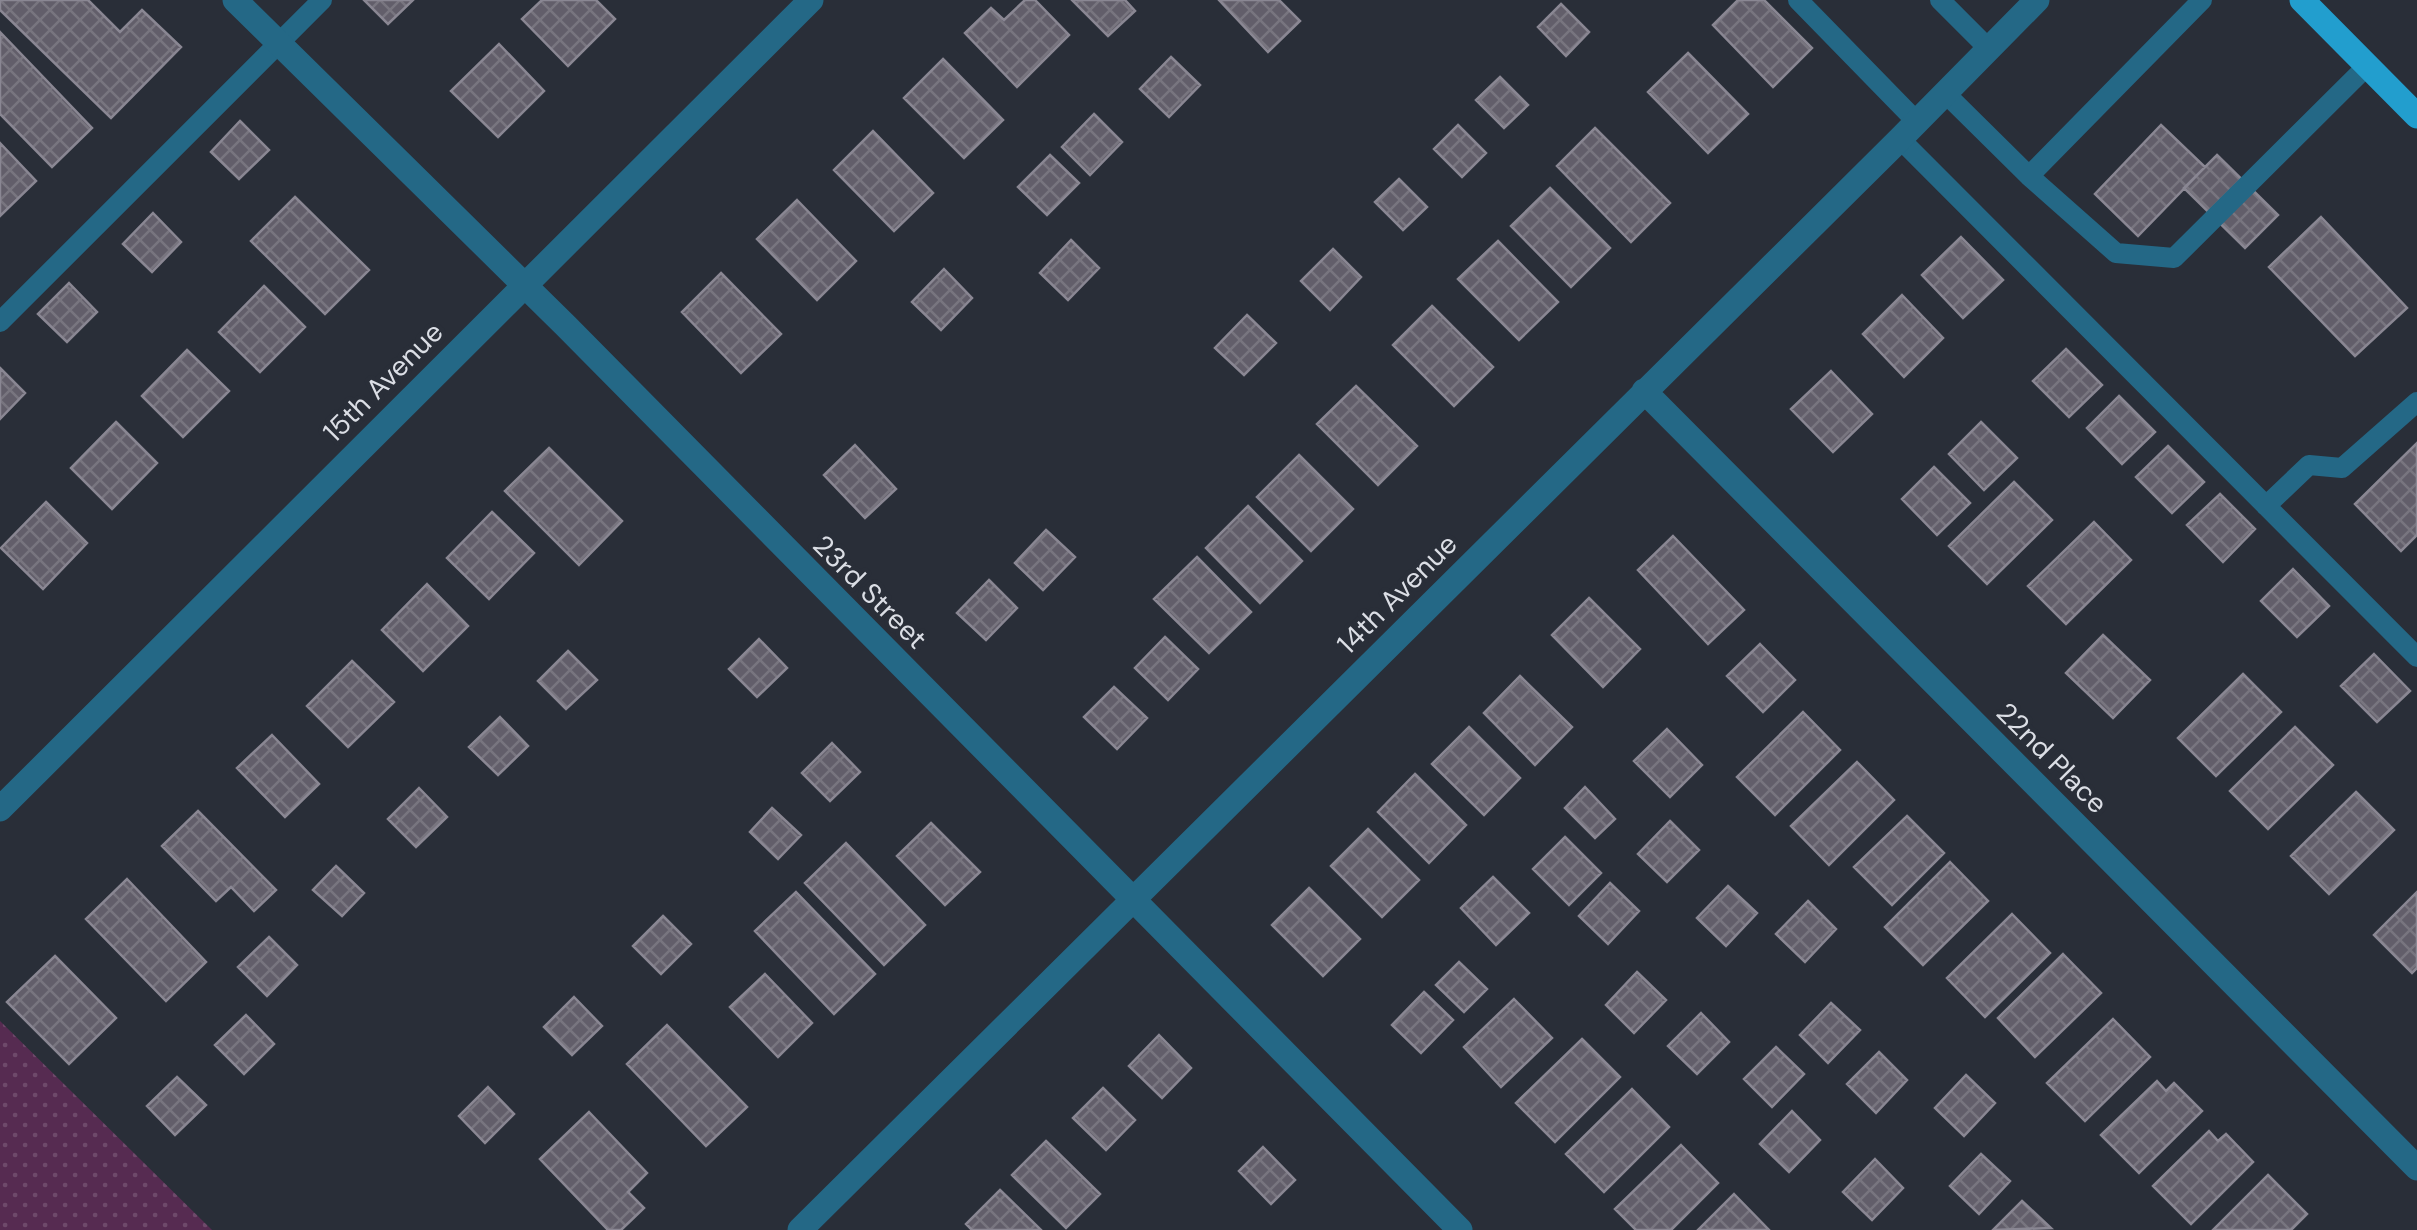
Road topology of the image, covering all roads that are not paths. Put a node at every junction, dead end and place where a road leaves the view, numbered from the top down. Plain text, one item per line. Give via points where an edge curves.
1 (236, 0) edge
2 (322, 0) edge
3 (811, 0) edge
4 (1798, 0) edge
5 (1940, 0) edge
6 (2037, 0) edge
7 (2202, 0) edge
8 (2302, 0) edge
9 (279, 43) junction
10 (1989, 49) junction
11 (2367, 66) junction
12 (1945, 93) junction
13 (2417, 116) edge
14 (1909, 130) junction
15 (2028, 176) junction
16 (524, 284) junction
17 (0, 322) edge
18 (1644, 391) junction
19 (2417, 402) edge
20 (2266, 506) junction
21 (2417, 657) edge
22 (0, 809) edge
23 (1133, 900) junction
24 (2417, 1168) edge
25 (800, 1230) edge
26 (1460, 1230) edge

1 - 9 street, 23rd Street
2 - 9 lane
3 - 16 street, 15th Avenue
4 - 14 lane
5 - 10 lane
6 - 10 street, 14th Avenue
7 - 15 lane
8 - 11 main road
9 - 16 street, 23rd Street
9 - 17 lane
10 - 12 street, 14th Avenue
11 - 13 main road
11 - 15 lane via 2174,258 2116,253
12 - 14 street, 14th Avenue
12 - 15 lane
14 - 18 street, 14th Avenue
14 - 20 lane
16 - 22 street, 15th Avenue
16 - 23 street, 23rd Street
18 - 23 street, 14th Avenue
18 - 24 street, 22nd Place
19 - 20 lane via 2342,468 2308,465
20 - 21 lane
23 - 25 street, 14th Avenue
23 - 26 street, 23rd Street

